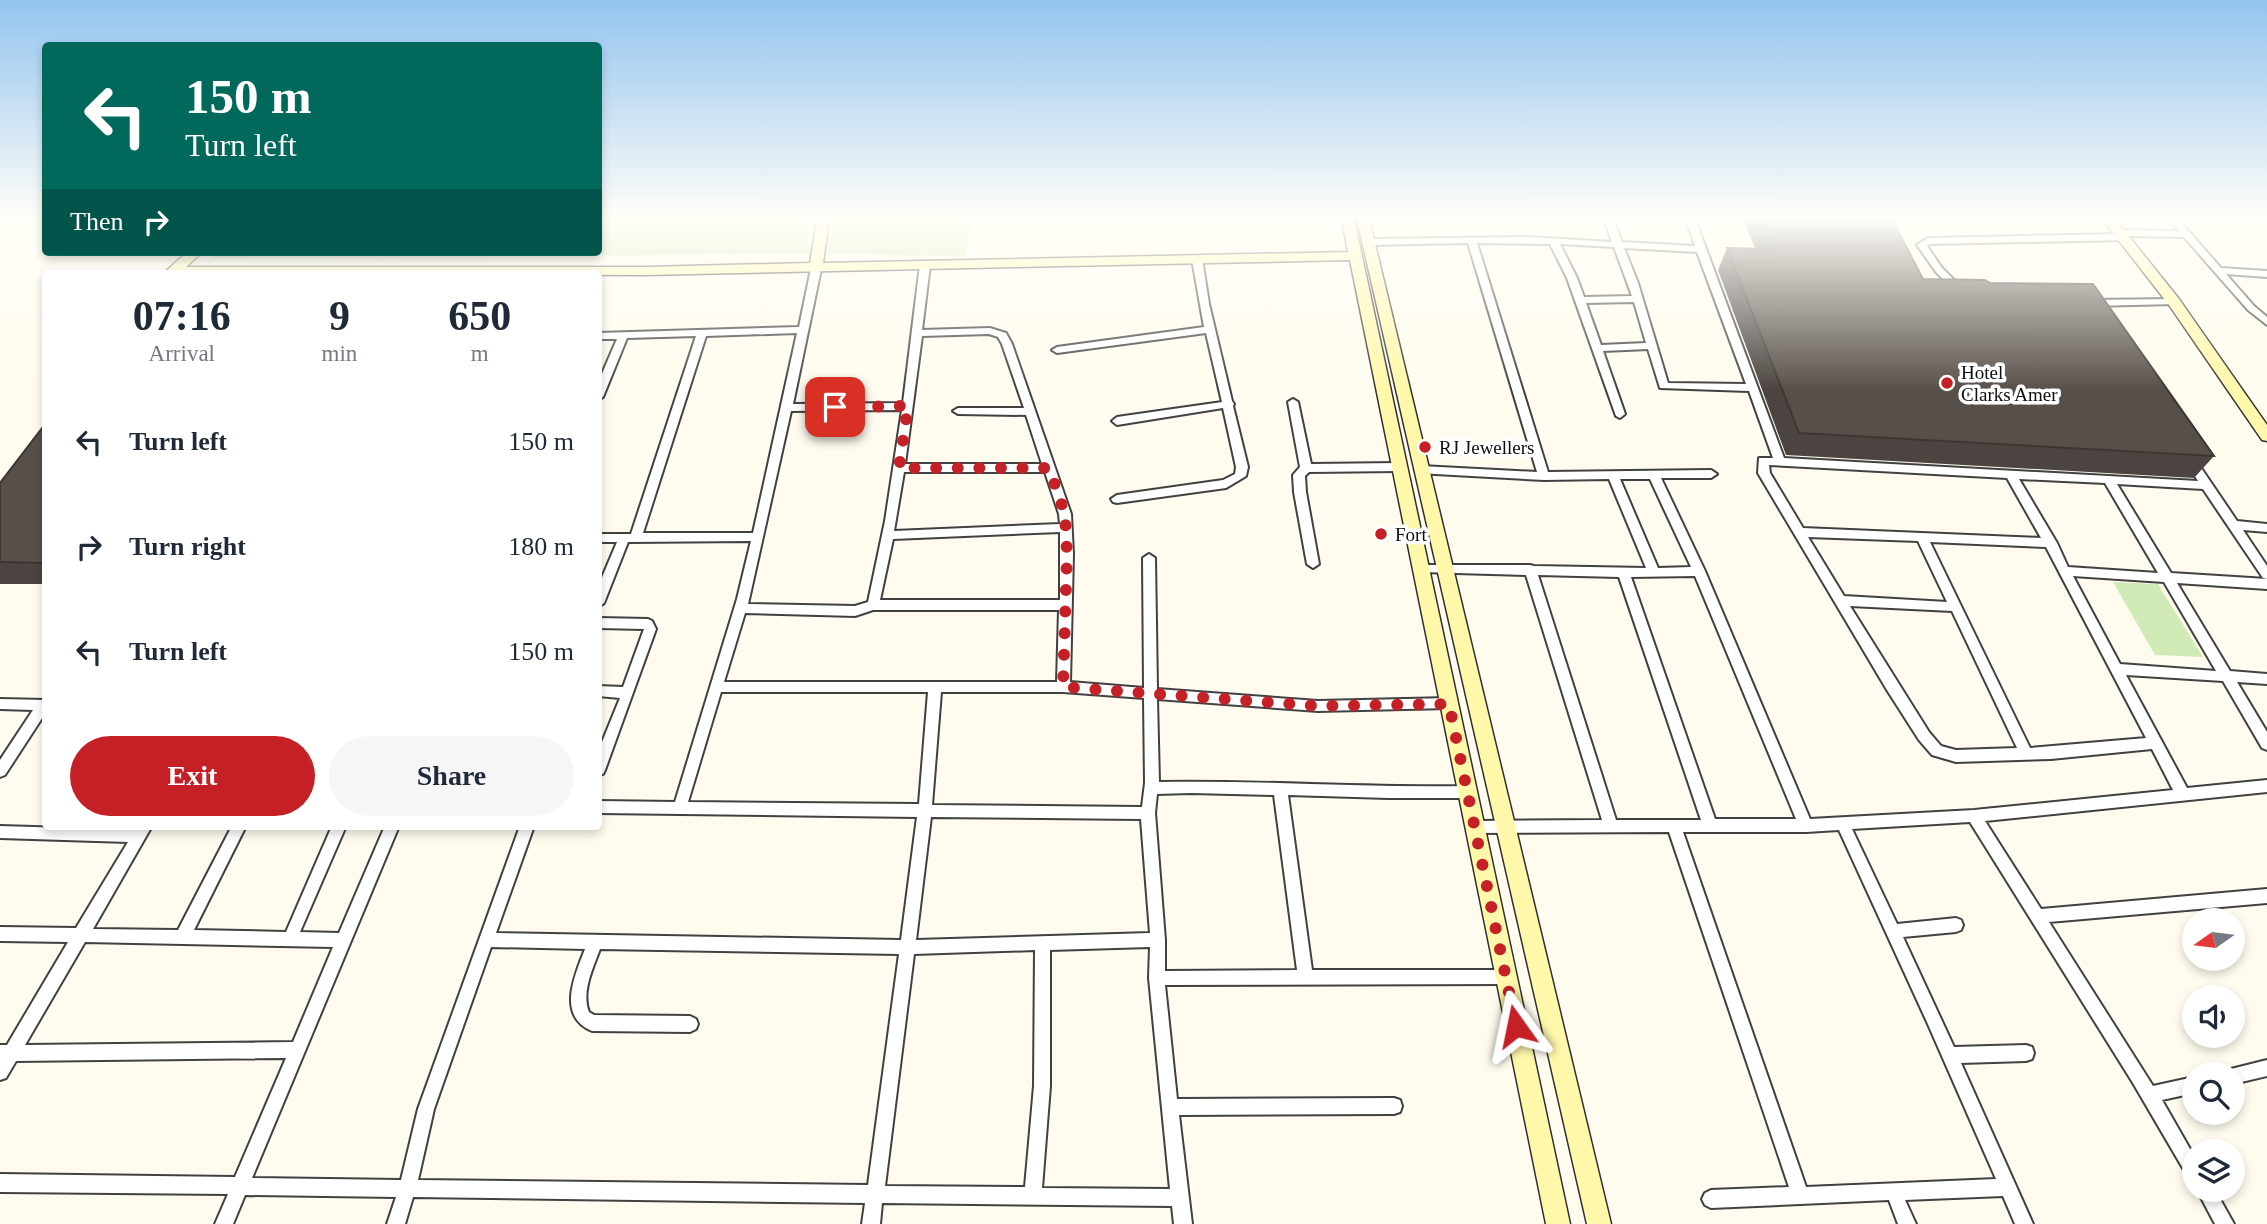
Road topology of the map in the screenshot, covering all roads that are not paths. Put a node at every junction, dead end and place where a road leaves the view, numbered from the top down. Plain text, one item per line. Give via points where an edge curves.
1 (814, 276) edge
2 (924, 276) edge
3 (1200, 276) edge
4 (1367, 276) edge
5 (1369, 276) edge
6 (1483, 276) edge
7 (1569, 276) edge
8 (1630, 276) edge
9 (1712, 276) edge
10 (1945, 276) edge
11 (2154, 276) edge
12 (2225, 276) edge
13 (1972, 298) edge
14 (1638, 299) junction
15 (1580, 300) junction
16 (2174, 302) junction
17 (2096, 319) edge
18 (2267, 322) edge
19 (1211, 329) junction
20 (803, 330) junction
21 (702, 333) junction
22 (917, 333) junction
23 (623, 335) junction
24 (602, 336) edge
25 (1652, 346) junction
26 (1597, 348) junction
27 (1057, 351) dead end
28 (602, 387) edge
29 (1754, 388) junction
30 (1293, 402) dead end
31 (1228, 404) junction
32 (908, 406) junction
33 (787, 408) junction
34 (958, 411) dead end
35 (1030, 412) junction
36 (1620, 414) dead end
37 (1117, 421) dead end
38 (2266, 433) edge
39 (2183, 449) edge
40 (1780, 462) junction
41 (1399, 467) junction
42 (899, 468) junction
43 (1049, 468) junction
44 (1306, 468) junction
45 (1422, 470) junction
46 (1711, 474) dead end
47 (1613, 475) junction
48 (1654, 475) junction
49 (2011, 475) junction
50 (1544, 476) junction
51 (2109, 480) junction
52 (2206, 485) junction
53 (1117, 499) dead end
54 (2232, 525) junction
55 (1066, 528) junction
56 (2267, 528) edge
57 (1801, 531) junction
58 (888, 535) junction
59 (630, 537) junction
60 (758, 537) junction
61 (1922, 537) junction
62 (602, 538) edge
63 (2050, 544) junction
64 (1149, 558) dead end
65 (1313, 564) dead end
66 (1421, 568) junction
67 (1445, 569) junction
68 (1530, 569) junction
69 (1699, 571) junction
70 (2065, 571) junction
71 (1654, 573) junction
72 (1624, 574) junction
73 (2267, 575) edge
74 (2165, 576) junction
75 (2267, 584) edge
76 (602, 595) edge
77 (1843, 601) junction
78 (873, 605) junction
79 (1065, 606) junction
80 (1956, 607) junction
81 (740, 608) junction
82 (602, 623) edge
83 (2116, 669) junction
84 (2225, 677) junction
85 (2267, 679) edge
86 (716, 687) junction
87 (1063, 687) junction
88 (935, 689) junction
89 (602, 691) edge
90 (1152, 692) junction
91 (628, 693) junction
92 (0, 704) edge
93 (1449, 704) junction
94 (42, 705) edge
95 (42, 708) edge
96 (2155, 743) junction
97 (2267, 744) edge
98 (2026, 753) junction
99 (602, 760) edge
100 (0, 771) edge
101 (2267, 786) edge
102 (1151, 788) junction
103 (1280, 790) junction
104 (1467, 792) junction
105 (2182, 793) junction
106 (602, 807) edge
107 (680, 807) junction
108 (925, 810) junction
109 (1148, 813) junction
110 (1974, 816) junction
111 (1843, 824) junction
112 (1710, 826) junction
113 (1806, 826) junction
114 (1475, 827) junction
115 (1505, 827) junction
116 (1611, 827) junction
117 (1674, 827) junction
118 (51, 830) edge
119 (237, 830) edge
120 (337, 830) edge
121 (390, 830) edge
122 (526, 830) edge
123 (142, 831) edge
124 (0, 832) edge
125 (2267, 896) edge
126 (2039, 916) junction
127 (1956, 925) dead end
128 (1894, 931) junction
129 (0, 934) edge
130 (79, 936) junction
131 (182, 938) junction
132 (290, 939) junction
133 (343, 940) junction
134 (486, 940) junction
135 (1158, 940) junction
136 (595, 942) junction
137 (1043, 944) junction
138 (906, 947) junction
139 (1506, 977) junction
140 (1157, 978) junction
141 (1306, 979) junction
142 (690, 1024) dead end
143 (297, 1050) junction
144 (5, 1053) edge
145 (2026, 1053) dead end
146 (1949, 1055) junction
147 (2267, 1068) edge
148 (0, 1072) edge
149 (2245, 1073) edge
150 (2182, 1088) edge
151 (2150, 1095) junction
152 (1394, 1106) dead end
153 (1172, 1107) junction
154 (2182, 1150) edge
155 (0, 1183) edge
156 (240, 1185) junction
157 (408, 1187) junction
158 (2007, 1187) junction
159 (873, 1193) junction
160 (1894, 1193) junction
161 (1800, 1195) junction
162 (1033, 1196) junction
163 (1179, 1198) junction
164 (1711, 1199) dead end
165 (2213, 1202) edge
166 (224, 1224) edge
167 (396, 1224) edge
168 (871, 1224) edge
169 (1183, 1224) edge
170 (1558, 1224) edge
171 (1599, 1224) edge
172 (1907, 1224) edge
173 (2024, 1224) edge
174 (2225, 1224) edge

1 - 20 street
2 - 22 street
3 - 19 street
4 - 41 street
5 - 45 street
6 - 50 street
7 - 15 street
8 - 14 street
9 - 29 street
10 - 13 street
11 - 16 street
12 - 18 street
14 - 15 street
14 - 25 street
15 - 26 street
16 - 17 street via 2083,303
16 - 38 street
19 - 27 street
19 - 31 street
20 - 21 street
20 - 33 street
21 - 23 street
21 - 59 street via 659,472
22 - 32 street
22 - 35 street via 990,331 1002,335
23 - 24 street
23 - 28 street
25 - 26 street
25 - 29 street via 1664,386
26 - 36 street
29 - 40 street
30 - 44 street
31 - 37 street
31 - 53 street via 1240,476 1226,484
32 - 33 street
32 - 42 street
33 - 60 street
34 - 35 street
35 - 43 street
39 - 52 street
40 - 49 street
40 - 57 street via 1763,461 1764,473
41 - 44 street
41 - 66 street
42 - 43 street
42 - 58 street
43 - 55 street
44 - 65 street via 1299,475 1300,492
45 - 50 street
45 - 67 street
46 - 48 street
47 - 48 street
47 - 50 street
47 - 71 street
48 - 69 street
49 - 51 street
49 - 63 street
51 - 52 street
51 - 74 street
52 - 54 street
54 - 56 street
54 - 73 street
55 - 58 street
55 - 79 street
57 - 61 street
57 - 77 street
58 - 78 street
59 - 60 street
59 - 62 street
59 - 76 street
60 - 81 street
61 - 63 street
61 - 80 street
63 - 70 street
64 - 90 street
66 - 67 street
66 - 93 street
67 - 68 street
67 - 115 street
68 - 72 street
68 - 116 street
69 - 71 street
69 - 113 street
70 - 74 street
70 - 83 street
71 - 72 street
72 - 112 street
74 - 75 street
74 - 84 street
77 - 80 street
77 - 98 street via 1937,751 1956,756
78 - 79 street
78 - 81 street via 855,611
79 - 87 street
80 - 98 street
81 - 86 street
82 - 91 street via 648,624 650,629
83 - 84 street
83 - 96 street
84 - 85 street
84 - 97 street
86 - 88 street
86 - 107 street
87 - 88 street
87 - 90 street
88 - 108 street
89 - 91 street
90 - 93 street via 1318,706
90 - 102 street
91 - 99 street
92 - 94 street
93 - 104 street
95 - 100 street
96 - 98 street
96 - 105 street
101 - 105 street
102 - 103 street
102 - 109 street
103 - 104 street
103 - 141 street
104 - 114 street
105 - 110 street
106 - 107 street
107 - 108 street
108 - 109 street
108 - 138 street
109 - 135 street
110 - 111 street
110 - 126 street
111 - 113 street
111 - 128 street
112 - 113 street
112 - 117 street
114 - 115 street
114 - 139 street
115 - 116 street
115 - 171 street
116 - 117 street
117 - 161 street
118 - 123 street
118 - 124 street
119 - 131 street
120 - 132 street
121 - 133 street
122 - 134 street
123 - 130 street
125 - 126 street
126 - 151 street
127 - 128 street
128 - 146 street
129 - 130 street
130 - 131 street
130 - 144 street
131 - 132 street
132 - 133 street
133 - 143 street
134 - 136 street
134 - 157 street via 426,1109
135 - 137 street
135 - 140 street
136 - 138 street
136 - 142 street via 579,996 578,1010 585,1020
137 - 138 street
137 - 162 street via 1042,1086
138 - 159 street
139 - 141 street
139 - 170 street
140 - 141 street
140 - 153 street
143 - 144 street
143 - 156 street
144 - 148 street
145 - 146 street
146 - 158 street
147 - 149 street
150 - 151 street
151 - 154 street
152 - 153 street
153 - 163 street
155 - 156 street
156 - 157 street
156 - 166 street
157 - 159 street
157 - 167 street
158 - 160 street
158 - 173 street
159 - 162 street
159 - 168 street
160 - 161 street
160 - 172 street
161 - 164 street
162 - 163 street
163 - 169 street
165 - 174 street

